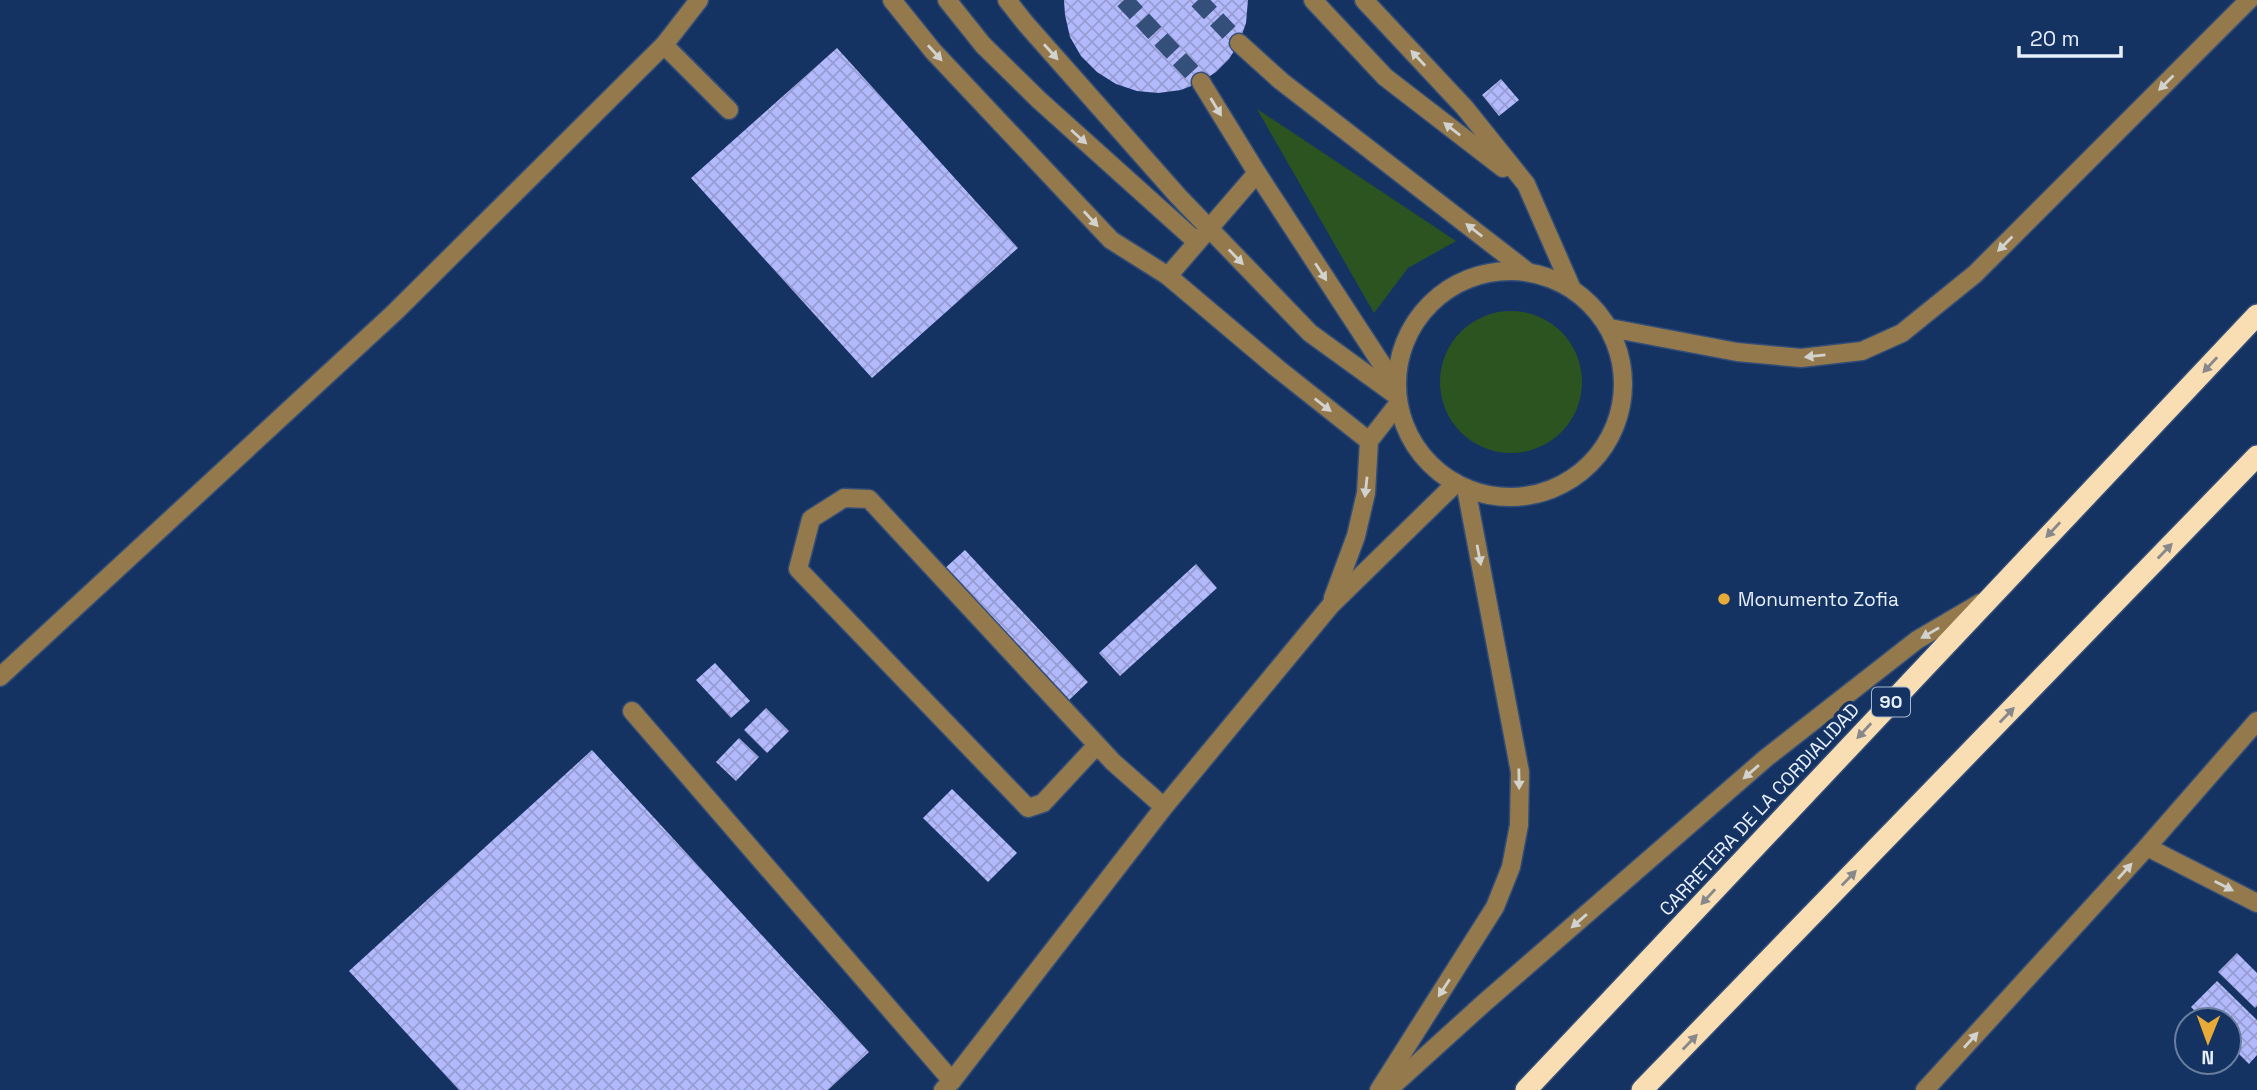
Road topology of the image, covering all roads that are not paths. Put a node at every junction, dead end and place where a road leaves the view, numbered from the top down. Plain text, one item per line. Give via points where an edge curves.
1 (699, 0) edge
2 (892, 0) edge
3 (947, 0) edge
4 (1007, 0) edge
5 (1313, 0) edge
6 (1364, 0) edge
7 (2249, 0) edge
8 (1239, 43) tunnel mouth
9 (664, 45) junction
10 (1201, 82) tunnel mouth
11 (729, 110) dead end
12 (1256, 173) junction
13 (1526, 184) junction
14 (1203, 235) junction
15 (1528, 272) junction
16 (1168, 276) junction
17 (1572, 289) junction
18 (2257, 316) edge
19 (1609, 328) junction
20 (1397, 395) junction
21 (1369, 441) junction
22 (2257, 456) edge
23 (1461, 486) junction
24 (1989, 598) junction
25 (1331, 605) junction
26 (0, 677) edge
27 (632, 711) dead end
28 (2257, 721) edge
29 (1097, 745) junction
30 (1164, 807) junction
31 (2147, 847) junction
32 (2257, 904) edge
33 (948, 1086) edge
34 (1379, 1090) edge
35 (1388, 1090) edge
36 (1526, 1090) edge
37 (1642, 1090) edge
38 (1925, 1090) edge

1 - 9 street
2 -> 16 street via 933,51 1111,240
3 -> 14 street via 983,45 1039,100
4 -> 14 street
13 -> 5 street via 1385,77
13 -> 6 street via 1465,108
7 -> 19 street via 1975,274 1902,333 1863,351 1801,358 1737,352
15 -> 8 street via 1281,82
9 - 11 street
9 - 26 street via 395,312
10 -> 12 street
12 - 14 street
12 -> 20 street
13 - 17 street
14 - 16 street
14 -> 20 street via 1310,333
15 - 17 street
15 - 20 street via 1496,272 1463,281 1428,305 1404,342
16 -> 21 street
17 - 19 street
18 -> 24 highway, CARRETERA DE LA CORDIALIDAD / 90
19 - 23 street via 1620,354 1621,410 1595,459 1574,478 1521,496 1493,495
20 - 21 street
20 - 23 street via 1412,441 1424,458
21 -> 25 street via 1366,493
37 -> 22 highway
23 - 25 street
23 -> 34 street via 1520,772 1519,825 1511,867 1495,908
24 -> 35 street via 1917,640 1766,758
24 -> 36 highway, CARRETERA DE LA CORDIALIDAD / 90
25 - 30 street
27 - 33 street
28 - 31 street
29 - 29 street via 1043,803 1028,808 798,569 811,519 844,498 869,499
29 - 30 street
30 - 33 street
31 -> 32 street
38 -> 31 street

